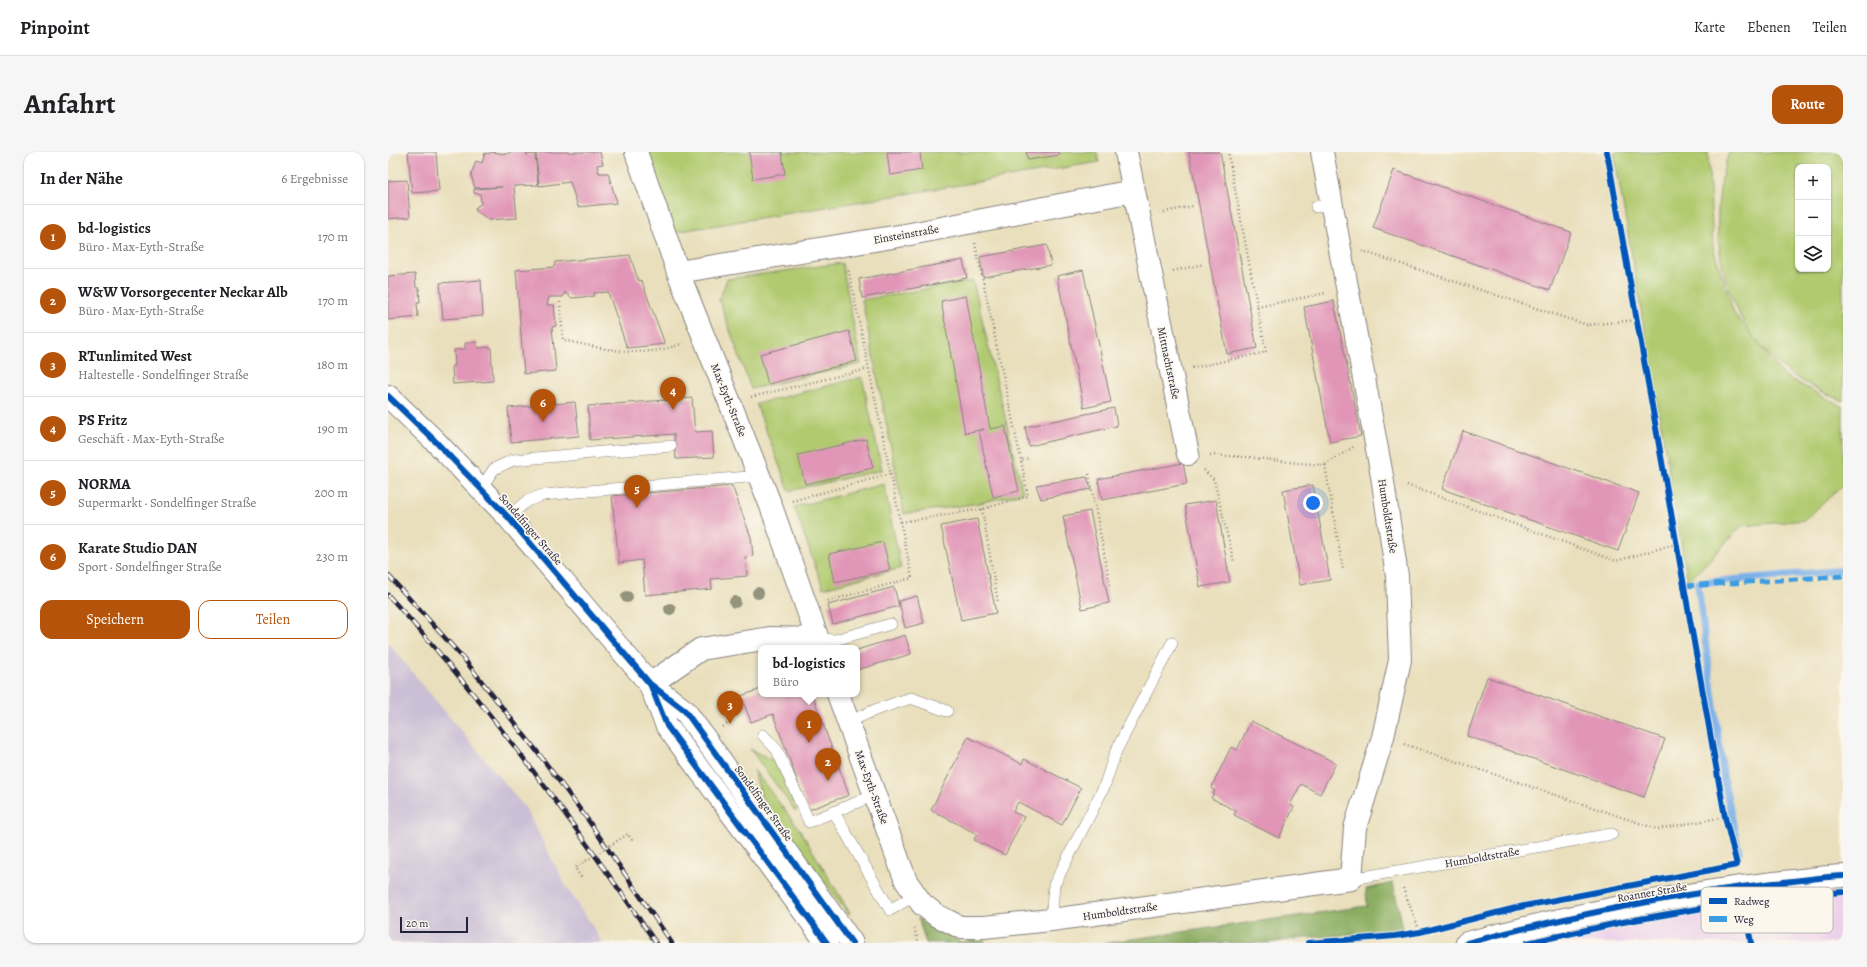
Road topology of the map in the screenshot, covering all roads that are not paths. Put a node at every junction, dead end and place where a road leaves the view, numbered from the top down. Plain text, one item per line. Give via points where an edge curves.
1 (636, 152) edge
2 (1126, 152) edge
3 (1322, 152) edge
4 (1133, 191) junction
5 (678, 272) junction
6 (388, 396) edge
7 (671, 446) dead end
8 (1188, 454) road end
9 (759, 476) junction
10 (481, 488) junction
11 (508, 517) junction
12 (891, 624) dead end
13 (819, 643) edge
14 (1172, 643) dead end
15 (650, 684) junction
16 (839, 697) edge
17 (947, 711) dead end
18 (848, 722) junction
19 (763, 735) dead end
20 (875, 796) junction
21 (834, 812) junction
22 (1612, 834) dead end
23 (1843, 876) edge
24 (1351, 879) junction
25 (1735, 887) edge
26 (910, 888) junction
27 (1701, 893) edge
28 (1051, 920) junction
29 (1525, 928) junction
30 (827, 943) edge
31 (852, 943) edge
32 (1467, 943) edge
33 (1504, 943) edge

1 - 5 street, Max-Eyth-Straße
2 - 4 street, Mittnachtstraße
3 - 24 street, Humboldtstraße via 1324,205 1339,244 1382,476 1397,576 1400,660 1383,737 1355,828
4 - 5 street, Einsteinstraße via 843,245
4 - 8 street, Mittnachtstraße
5 - 9 street, Max-Eyth-Straße
6 - 10 street, Sondelfinger Straße
7 - 10 lane via 513,460 494,469
9 - 11 lane via 543,495 527,501
9 - 13 street, Max-Eyth-Straße
10 - 11 street, Sondelfinger Straße
11 - 15 street, Sondelfinger Straße
12 - 13 lane
13 - 15 street via 770,638 701,650
14 - 28 lane via 1116,751 1104,787 1054,885
15 - 30 street, Sondelfinger Straße via 668,726
15 - 31 street, Sondelfinger Straße via 685,711
16 - 18 street, Max-Eyth-Straße
17 - 18 lane via 911,698
18 - 20 street, Max-Eyth-Straße
19 - 21 lane via 777,750 809,822
20 - 21 lane
20 - 26 street, Max-Eyth-Straße
21 - 26 lane via 890,910
22 - 24 lane, Humboldtstraße
23 - 25 street, Roanner Straße
24 - 28 street, Humboldtstraße
26 - 28 street, Humboldtstraße via 922,904 936,915 960,927 984,928
27 - 29 street, Roanner Straße
29 - 32 street, Roanner Straße
29 - 33 street

